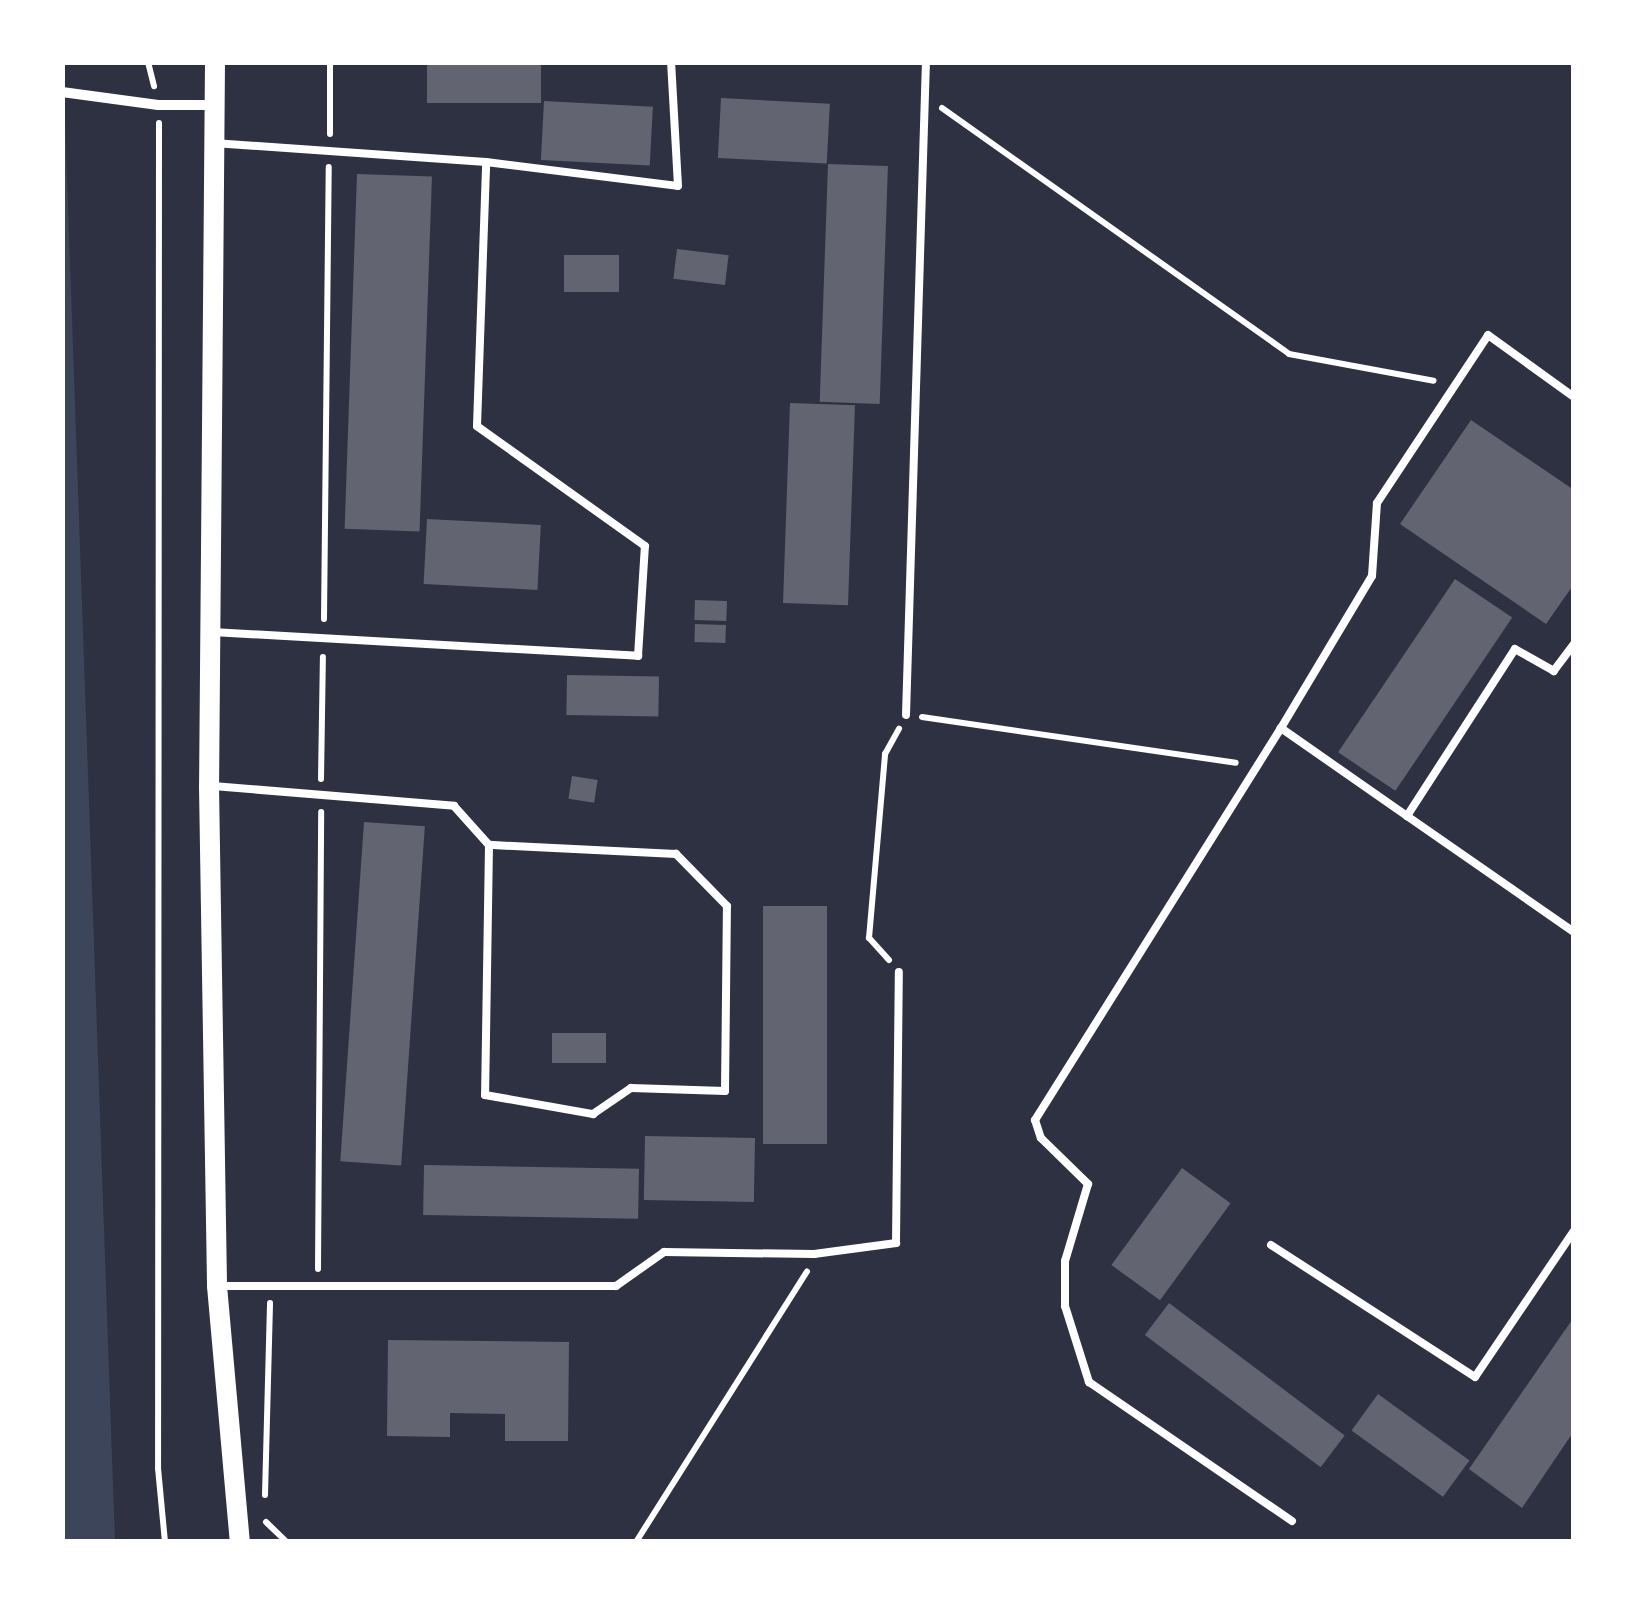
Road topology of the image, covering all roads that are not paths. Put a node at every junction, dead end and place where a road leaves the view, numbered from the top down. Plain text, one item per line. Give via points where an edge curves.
1 (215, 62) edge
2 (671, 62) edge
3 (926, 62) edge
4 (62, 92) edge
5 (214, 104) junction
6 (214, 142) junction
7 (486, 162) junction
8 (1574, 397) edge
9 (210, 632) junction
10 (1574, 644) edge
11 (906, 715) road end
12 (1281, 728) junction
13 (209, 786) junction
14 (1407, 816) junction
15 (489, 845) junction
16 (1574, 932) edge
17 (900, 972) road end
18 (1574, 1231) edge
19 (1271, 1244) dead end
20 (217, 1286) junction
21 (1292, 1521) dead end
22 (240, 1542) edge

1 - 5 main road
2 - 7 lane via 678,186
3 - 11 lane
4 - 5 street via 158,106
5 - 6 main road
6 - 7 lane
6 - 9 main road
7 - 9 lane via 477,426 644,546 638,656
8 - 12 lane via 1488,335 1377,503 1372,576
9 - 13 main road
10 - 14 lane via 1554,672 1515,649
12 - 14 lane
12 - 21 lane via 1035,1120 1041,1138 1088,1184 1066,1261 1065,1306 1088,1382
13 - 15 lane via 454,806
13 - 20 main road
14 - 16 lane
15 - 15 lane via 485,1095 593,1114 630,1088 725,1091 728,906 676,854
17 - 20 lane via 896,1243 819,1253 664,1252 616,1286
18 - 19 lane via 1475,1377
20 - 22 main road

